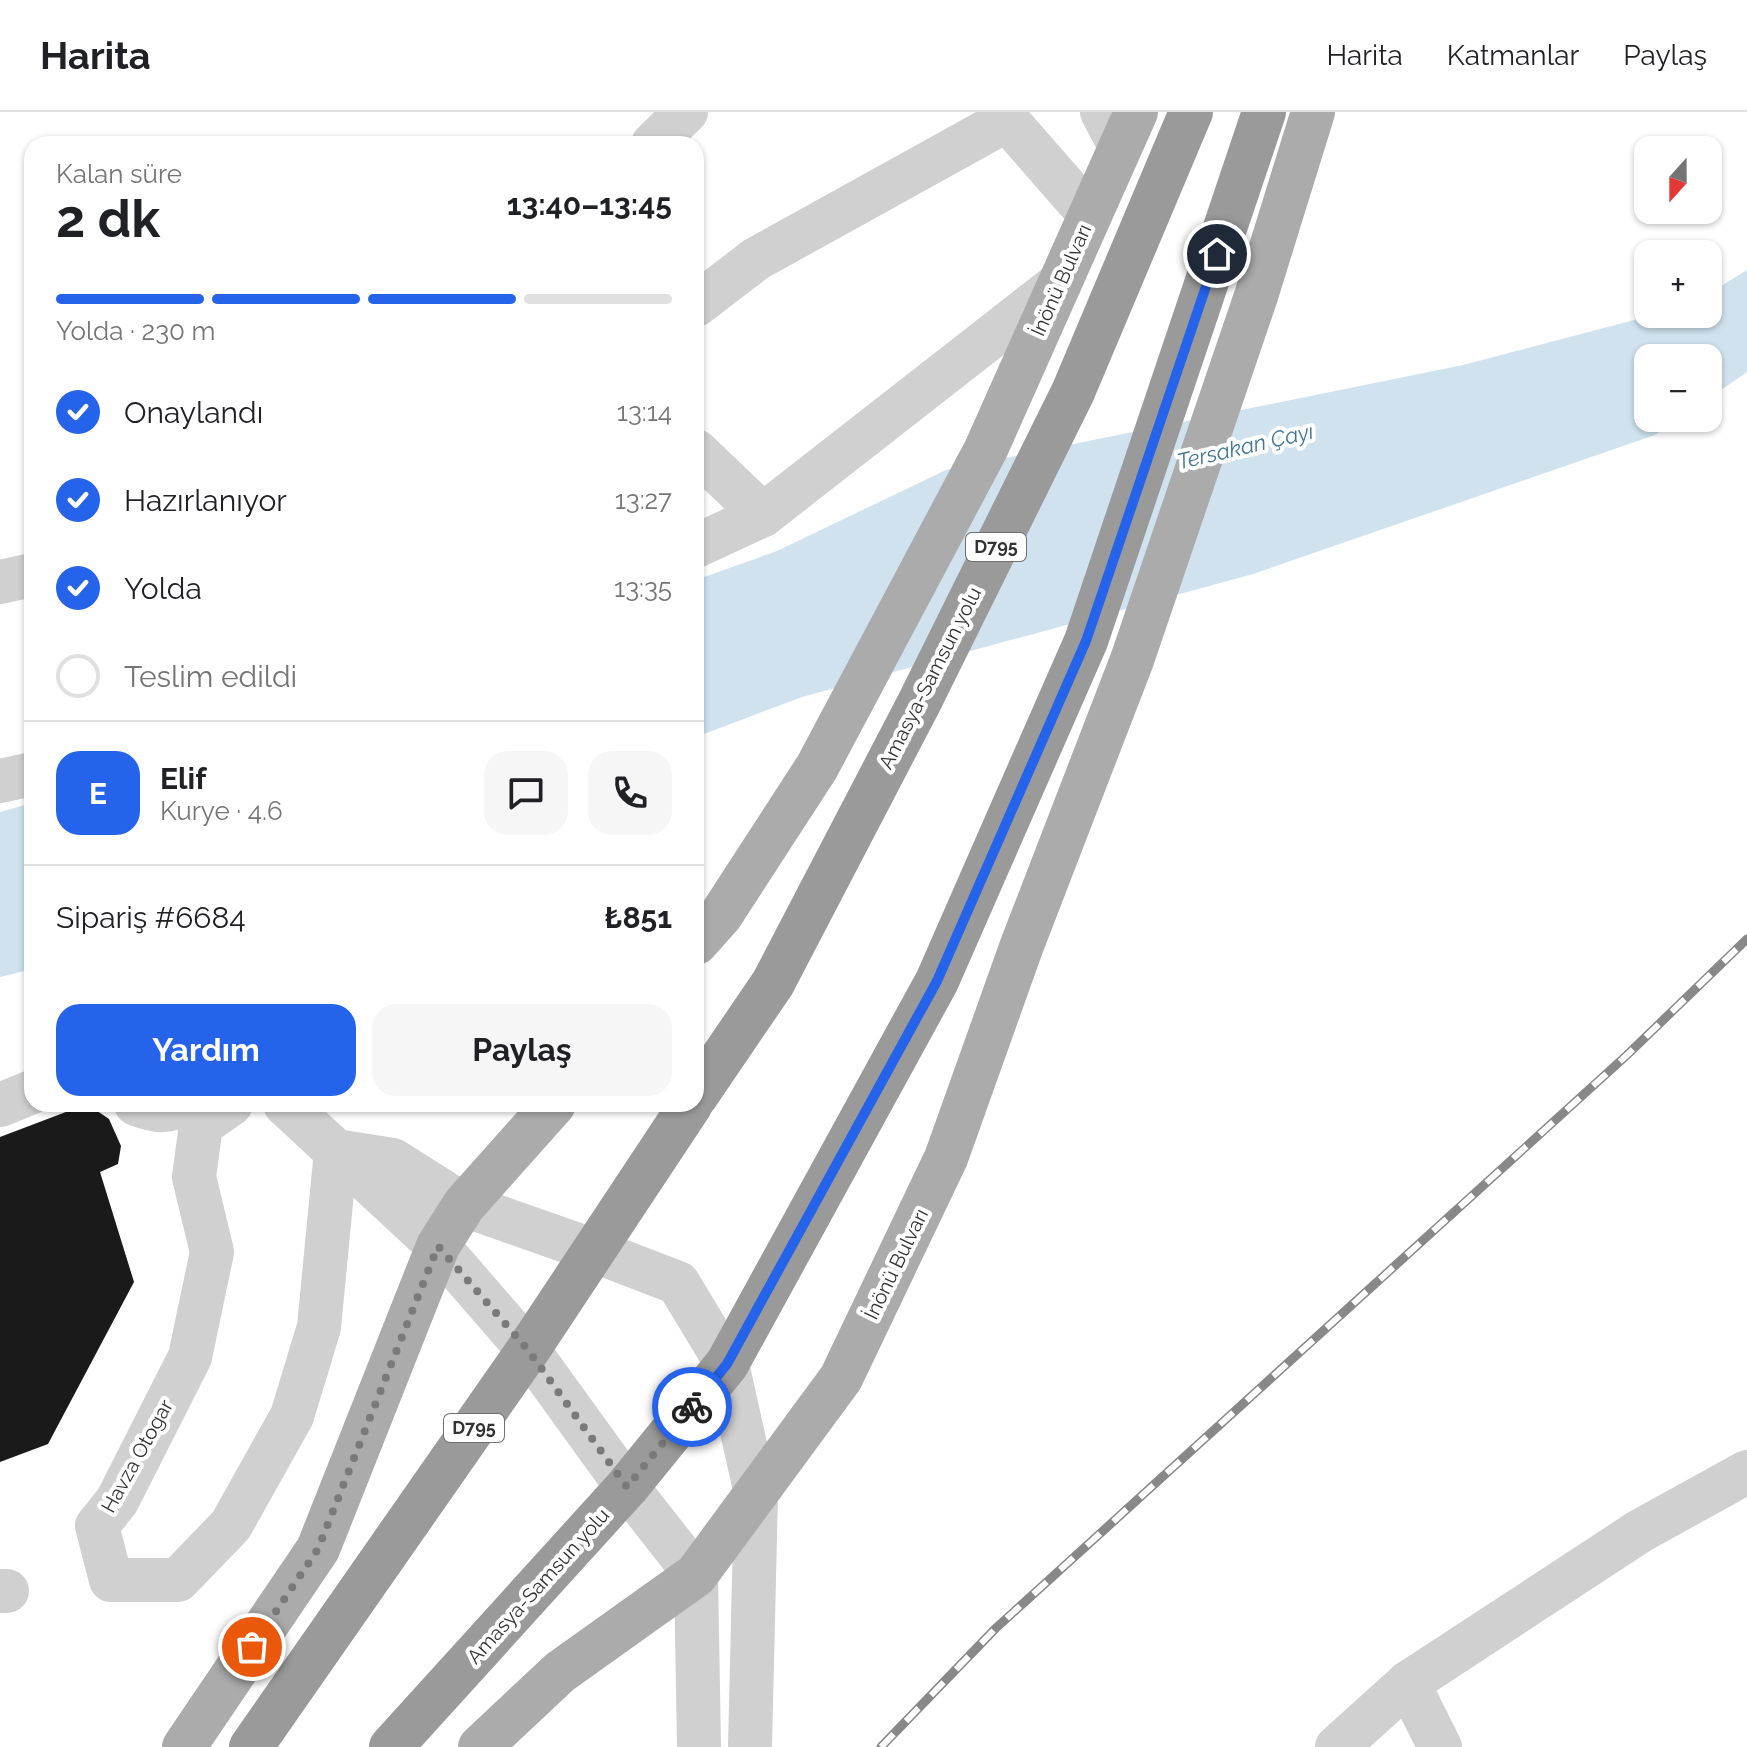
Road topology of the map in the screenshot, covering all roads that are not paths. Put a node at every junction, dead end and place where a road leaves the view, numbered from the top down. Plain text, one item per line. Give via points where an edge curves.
1 (686, 112) edge
2 (1191, 112) edge
3 (1264, 112) edge
4 (1313, 112) edge
5 (1004, 116) edge
6 (1119, 123) edge
7 (661, 136) edge
8 (1090, 215) junction
9 (1060, 283) junction
10 (704, 299) edge
11 (704, 459) edge
12 (763, 515) junction
13 (704, 542) edge
14 (24, 577) edge
15 (0, 582) edge
16 (24, 776) edge
17 (0, 781) edge
18 (704, 934) edge
19 (704, 1084) edge
20 (24, 1095) edge
21 (0, 1105) edge
22 (220, 1112) edge
23 (294, 1112) edge
24 (547, 1112) edge
25 (686, 1112) edge
26 (336, 1151) junction
27 (464, 1205) junction
28 (438, 1246) junction
29 (592, 1250) junction
30 (528, 1350) junction
31 (727, 1364) junction
32 (1747, 1472) edge
33 (627, 1487) junction
34 (756, 1494) junction
35 (696, 1575) junction
36 (1408, 1683) junction
37 (493, 1741) edge
38 (184, 1747) edge
39 (251, 1747) edge
40 (391, 1747) edge
41 (699, 1747) edge
42 (750, 1747) edge
43 (1337, 1747) edge
44 (1440, 1747) edge

1 - 7 street
2 - 19 highway, Amasya-Samsun yolu / D795 via 1073,392 919,703 773,983
3 - 31 highway, Amasya-Samsun yolu via 1086,641 937,981
4 - 34 main road, İnönü Bulvarı via 1132,660 946,1158 841,1378
5 - 8 street
5 - 10 street via 756,259
6 - 8 main road, İnönü Bulvarı
8 - 9 main road, İnönü Bulvarı
9 - 12 street
9 - 18 main road, İnönü Bulvarı via 986,449 817,767
11 - 12 street
12 - 13 street
14 - 15 street
16 - 17 street
20 - 21 street
22 - 26 street, Havza Otogar via 201,1125 194,1177 212,1252 190,1357 117,1501 97,1526 111,1580 178,1580 231,1525 292,1416 319,1327
23 - 26 street
24 - 27 main road
25 - 29 highway, D795
26 - 27 street via 393,1160
26 - 28 street
27 - 28 main road
27 - 29 street
28 - 30 street
28 - 38 main road via 318,1549
29 - 30 highway, D795
29 - 31 street via 678,1283
30 - 33 street
30 - 39 highway, D795
31 - 33 highway, Amasya-Samsun yolu
31 - 34 street
32 - 36 street via 1640,1531
33 - 35 street
33 - 40 highway, Amasya-Samsun yolu
34 - 35 main road, İnönü Bulvarı
34 - 42 street
35 - 37 main road, İnönü Bulvarı via 560,1672
35 - 41 street
36 - 43 street
36 - 44 street

